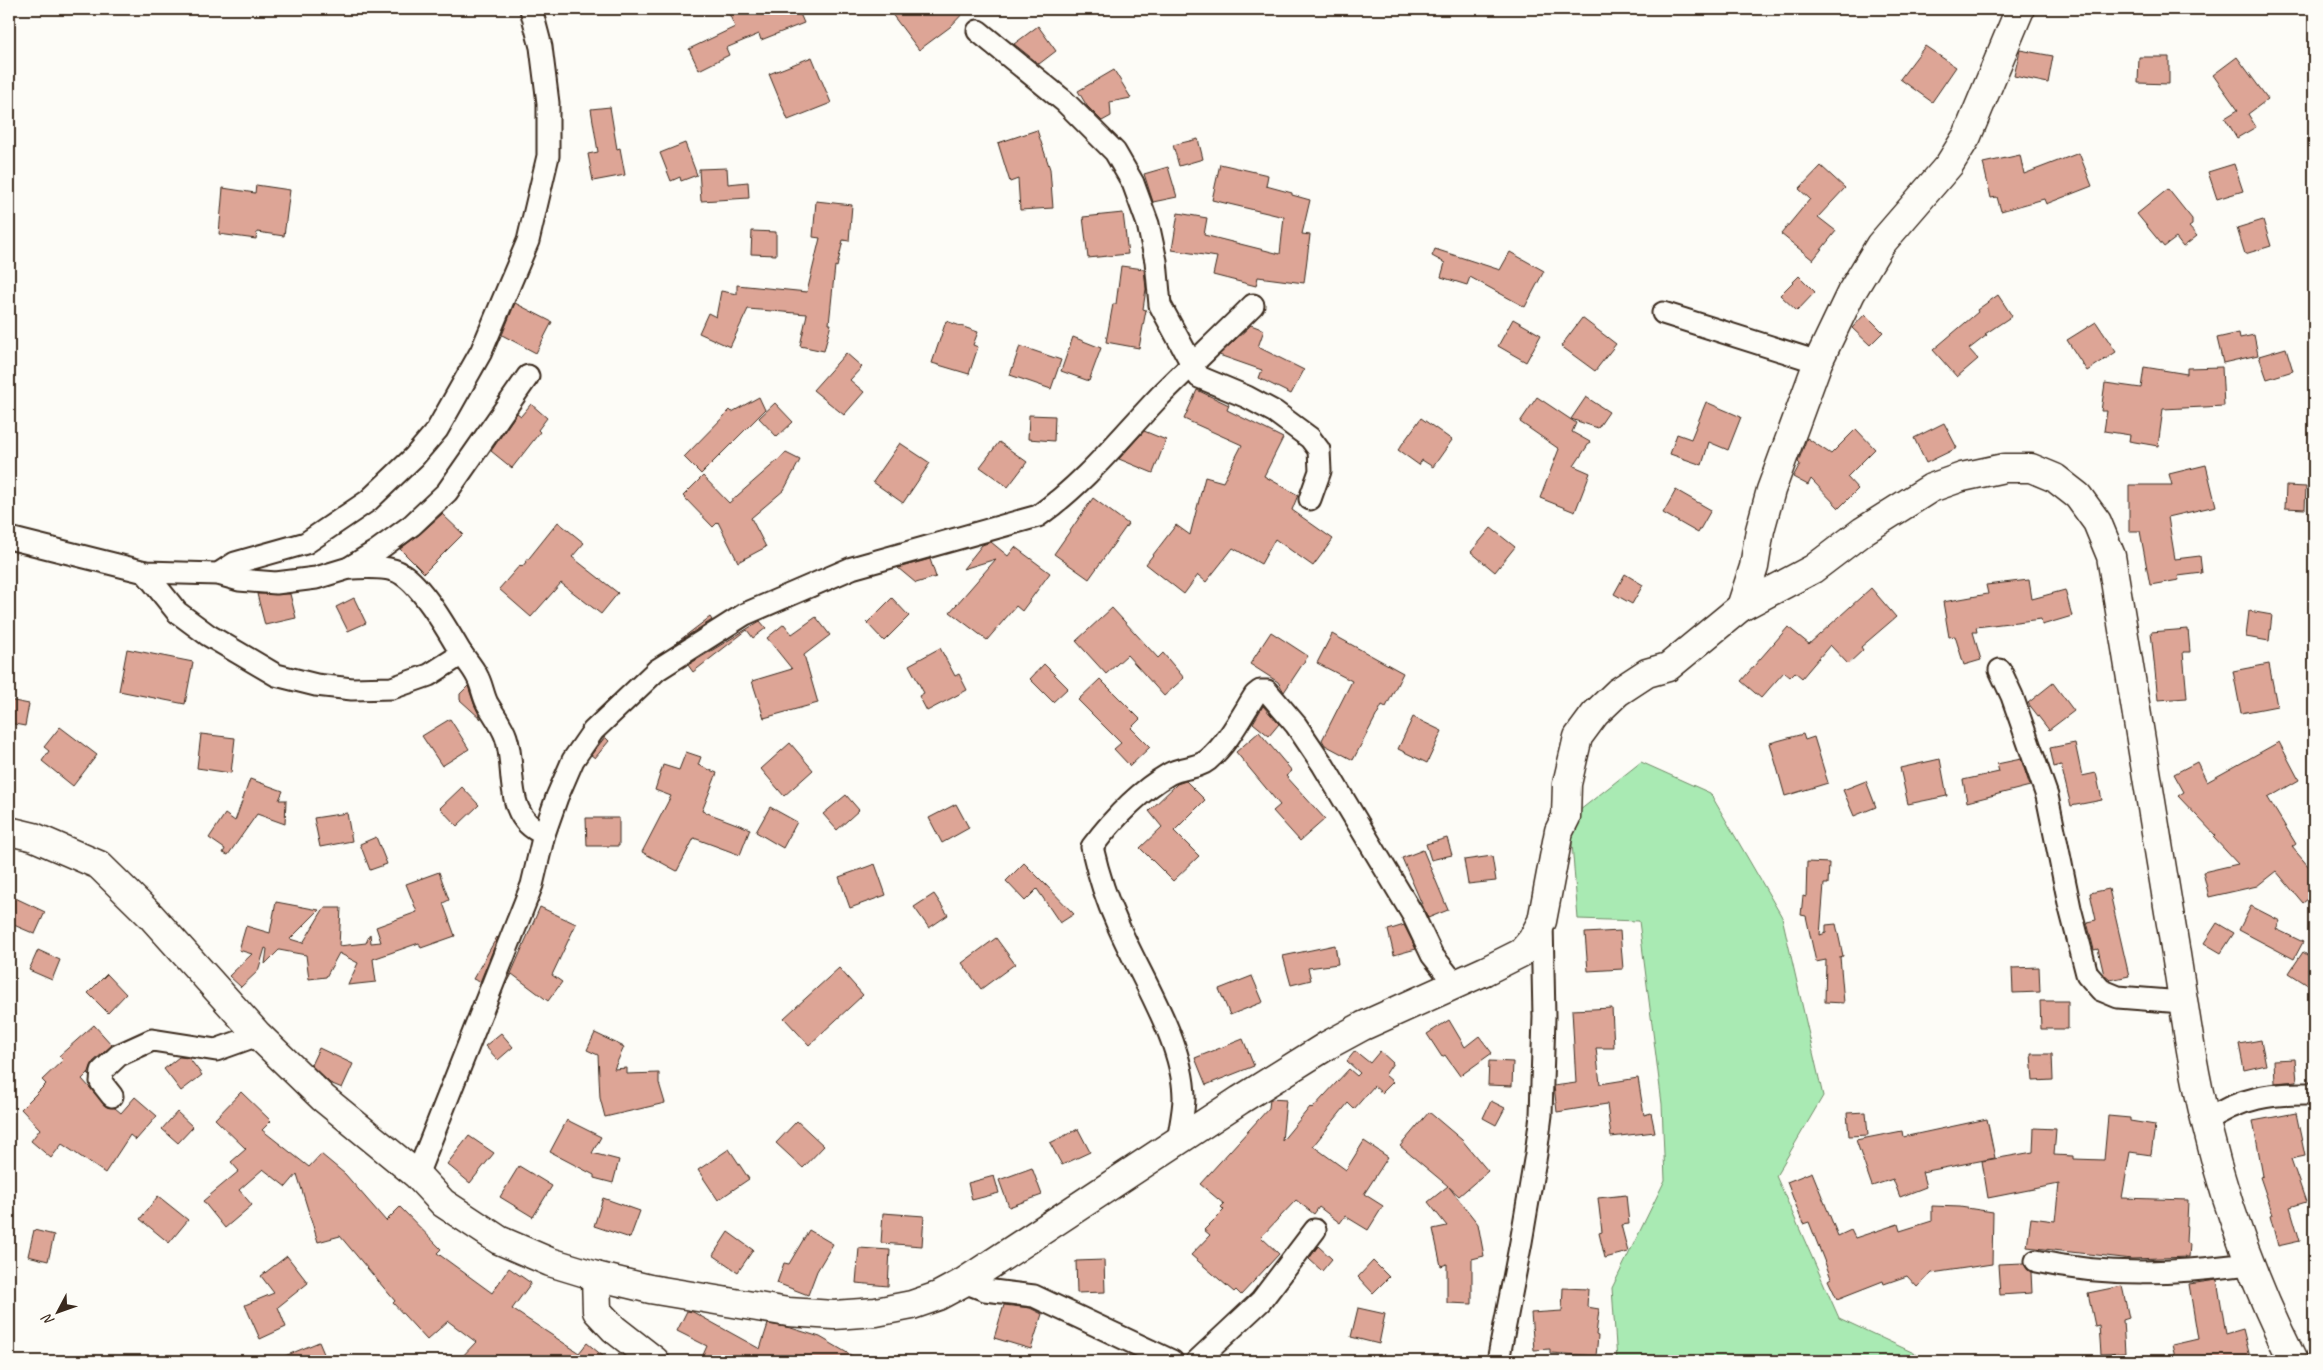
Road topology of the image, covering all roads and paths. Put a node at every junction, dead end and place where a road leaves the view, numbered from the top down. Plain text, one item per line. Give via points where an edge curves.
1 (531, 9) edge
2 (2020, 9) edge
3 (978, 31) dead end
4 (1253, 305) dead end
5 (1663, 313) dead end
6 (1818, 362) junction
7 (1193, 364) junction
8 (528, 376) dead end
9 (1310, 499) dead end
10 (9, 538) edge
11 (349, 568) junction
12 (146, 572) junction
13 (218, 574) junction
14 (1741, 607) junction
15 (462, 654) junction
16 (2000, 670) dead end
17 (9, 831) edge
18 (544, 834) junction
19 (1542, 921) junction
20 (1454, 984) junction
21 (2182, 1002) junction
22 (258, 1034) junction
23 (2314, 1094) edge
24 (112, 1096) dead end
25 (2206, 1122) junction
26 (1178, 1142) junction
27 (417, 1175) junction
28 (1315, 1230) dead end
29 (2036, 1261) dead end
30 (2249, 1264) junction
31 (596, 1276) junction
32 (964, 1282) junction
33 (655, 1361) edge
34 (1172, 1361) edge
35 (1197, 1361) edge
36 (1498, 1361) edge
37 (2293, 1361) edge

1 - 13 street via 541,47 548,103 548,156 528,241 482,352 436,430 414,457 368,501 306,543 235,563
2 - 6 main road via 1967,136 1949,165 1880,245 1851,292
3 - 7 street via 1064,100 1115,152 1133,183 1148,224 1160,305
4 - 7 street
5 - 6 street
6 - 14 main road via 1771,490 1754,567
7 - 9 street via 1198,376 1275,412 1310,438 1319,450 1320,471
7 - 18 street via 1092,470 1038,516 852,568 746,614 657,670 593,730 573,760
8 - 11 street via 447,492 412,525
10 - 12 street
11 - 13 street via 316,578 276,583 239,580
11 - 15 street via 401,573 450,630
12 - 13 street
12 - 15 street via 177,612 208,635 276,675 316,685 392,688 429,675
14 - 19 main road via 1668,667 1647,673 1618,692 1578,736 1567,784 1566,817 1559,831
14 - 21 main road via 1813,569 1863,531 1932,488 1962,477 2004,468 2031,468 2056,478 2078,496 2098,522 2111,556
15 - 18 street via 479,679 486,701 506,736 516,803 532,829
16 - 21 street via 2047,796 2087,974 2101,990 2118,997
17 - 22 main road via 34,836 99,865 151,916
18 - 27 street via 532,885
19 - 20 main road via 1521,953
19 - 36 street via 1544,1017 1540,1115 1521,1242
20 - 26 main road via 1328,1045
20 - 26 street via 1432,955 1413,915 1323,765 1296,725 1267,691 1260,691 1207,761 1170,773 1155,784 1114,818 1092,847 1116,923 1170,1037 1182,1076 1184,1098
21 - 25 main road
22 - 24 street via 216,1050 152,1040 119,1056 102,1071 101,1082
22 - 27 main road via 323,1098
23 - 25 street via 2254,1098 2223,1109
25 - 30 main road via 2224,1192
26 - 32 main road
27 - 31 main road via 443,1203 499,1240 550,1262
28 - 35 street via 1261,1301
29 - 30 street via 2139,1273 2198,1271
30 - 37 main road
31 - 32 main road via 788,1312 834,1315 912,1305
31 - 33 main road via 597,1311 614,1329
32 - 34 street via 985,1290 1034,1296

